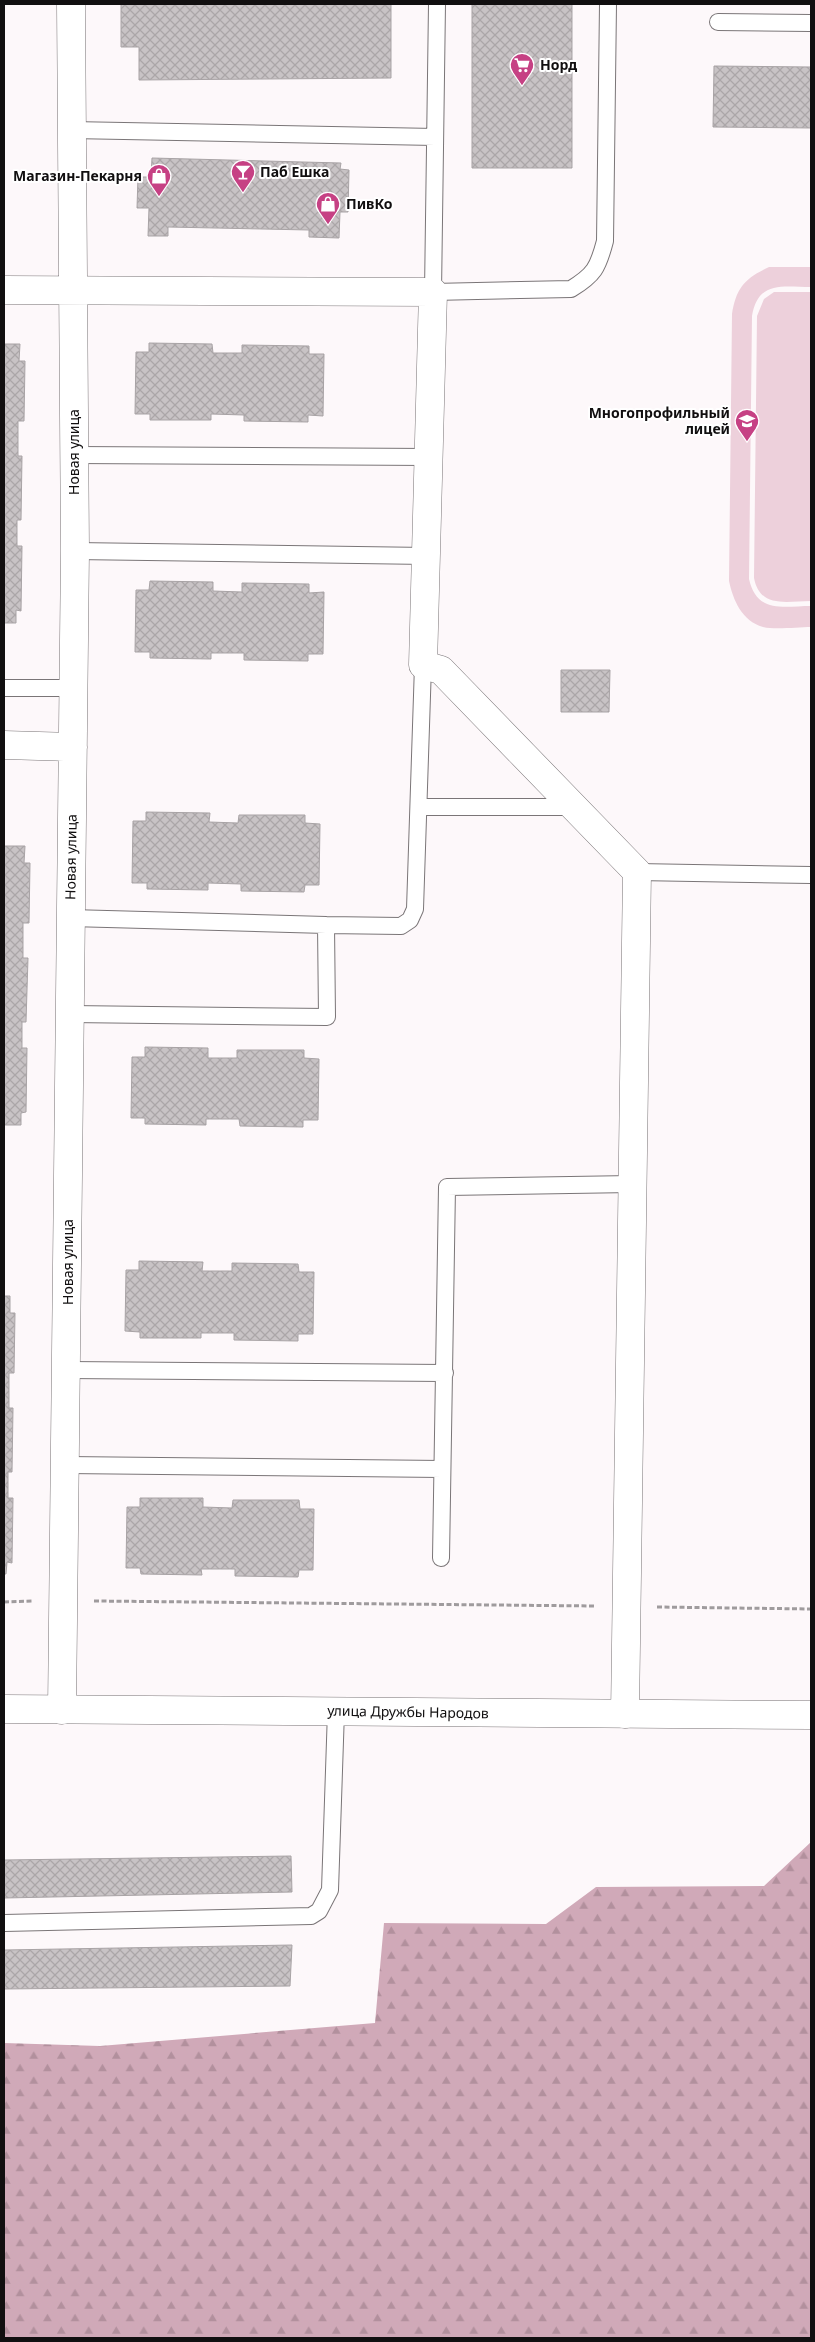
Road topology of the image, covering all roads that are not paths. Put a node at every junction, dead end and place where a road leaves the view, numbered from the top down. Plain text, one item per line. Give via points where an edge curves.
1 (71, 4) edge
2 (437, 4) edge
3 (608, 4) edge
4 (718, 22) dead end
5 (811, 23) edge
6 (71, 130) junction
7 (435, 137) junction
8 (4, 290) edge
9 (74, 290) junction
10 (433, 292) junction
11 (74, 455) junction
12 (430, 456) junction
13 (75, 551) junction
14 (427, 556) junction
15 (423, 665) junction
16 (4, 688) edge
17 (74, 688) junction
18 (4, 745) edge
19 (73, 747) junction
20 (419, 806) junction
21 (574, 807) junction
22 (637, 872) junction
23 (811, 875) edge
24 (70, 918) junction
25 (326, 925) junction
26 (70, 1014) junction
27 (632, 1184) junction
28 (67, 1370) junction
29 (445, 1373) junction
30 (66, 1465) junction
31 (442, 1469) junction
32 (441, 1558) dead end
33 (4, 1709) edge
34 (62, 1710) junction
35 (336, 1711) junction
36 (625, 1714) junction
37 (811, 1716) edge
38 (4, 1923) edge

1 - 6 street, Новая улица
2 - 7 lane
3 - 10 lane via 604,241 600,261 588,278 571,289
4 - 5 lane
6 - 7 lane
6 - 9 street, Новая улица
7 - 10 lane
8 - 9 street
9 - 10 street
9 - 11 street, Новая улица
10 - 12 street
11 - 12 lane
11 - 13 street, Новая улица
12 - 14 street
13 - 14 lane
13 - 17 street, Новая улица
14 - 15 street
15 - 20 lane
15 - 21 street via 441,670
16 - 17 lane
17 - 19 street, Новая улица
18 - 19 street
19 - 24 street, Новая улица
20 - 21 lane
20 - 25 lane via 415,909 410,920 401,926
21 - 22 street
22 - 23 lane
22 - 27 street
24 - 25 lane
24 - 26 street, Новая улица
25 - 26 lane via 327,1017
26 - 28 street, Новая улица
27 - 29 lane via 448,1187
27 - 36 street
28 - 29 lane
28 - 30 street, Новая улица
29 - 31 lane
30 - 31 lane
30 - 34 street, Новая улица
31 - 32 lane
33 - 34 street, улица Дружбы Народов
34 - 35 street, улица Дружбы Народов
35 - 36 street, улица Дружбы Народов
35 - 38 lane via 330,1890 319,1911 311,1916
36 - 37 street, улица Дружбы Народов

